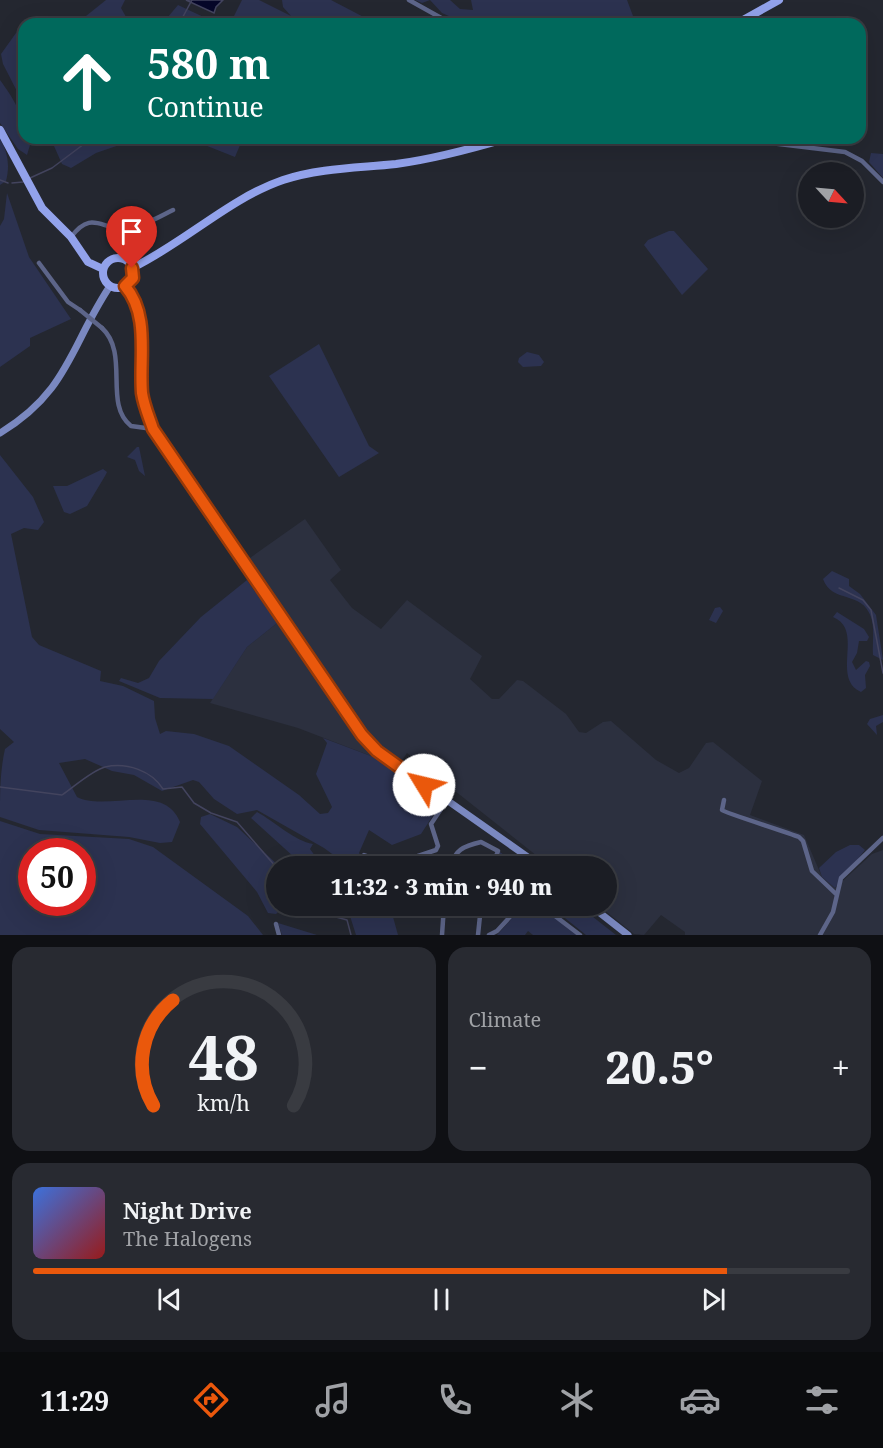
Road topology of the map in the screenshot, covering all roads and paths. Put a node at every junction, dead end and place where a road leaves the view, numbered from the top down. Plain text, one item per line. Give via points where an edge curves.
1 (409, 0) edge
2 (779, 0) edge
3 (441, 18) edge
4 (747, 18) edge
5 (0, 130) edge
6 (485, 144) edge
7 (778, 144) edge
8 (883, 182) edge
9 (173, 210) dead end
10 (71, 237) junction
11 (39, 263) dead end
12 (132, 268) junction
13 (103, 269) junction
14 (110, 286) junction
15 (125, 286) junction
16 (153, 429) junction
17 (0, 433) edge
18 (447, 800) junction
19 (724, 800) dead end
20 (883, 838) edge
21 (364, 855) dead end
22 (454, 856) edge
23 (496, 856) edge
24 (526, 856) edge
25 (836, 894) junction
26 (443, 916) edge
27 (480, 916) edge
28 (511, 916) edge
29 (555, 916) edge
30 (604, 916) edge
31 (276, 924) dead end
32 (279, 935) edge
33 (442, 935) edge
34 (478, 935) edge
35 (489, 935) edge
36 (580, 935) edge
37 (628, 935) edge
38 (820, 935) edge

1 - 3 street
2 - 4 main road
5 - 10 main road via 46,213
6 - 12 main road via 422,160 324,170 284,180 247,196 186,238
7 - 8 street via 845,152 862,161
9 - 10 street via 126,229 87,222
10 - 13 main road via 88,262
11 - 16 street, bridge via 68,302 110,335 121,414 131,426
12 - 13 main road via 127,260 118,258
12 - 15 main road via 133,278
13 - 14 main road
14 - 15 main road
14 - 17 main road via 61,378 32,410
15 - 16 main road via 139,315 142,396
16 - 18 main road via 362,735 377,751
18 - 21 street via 431,824 436,850 392,866
18 - 24 main road
19 - 25 street via 722,810 726,814 799,837 812,871
20 - 25 street via 845,873
22 - 23 street via 458,850 484,843 498,851
25 - 38 street via 833,912
26 - 33 street
27 - 34 street
28 - 35 street
29 - 36 street
30 - 37 main road
31 - 32 street

